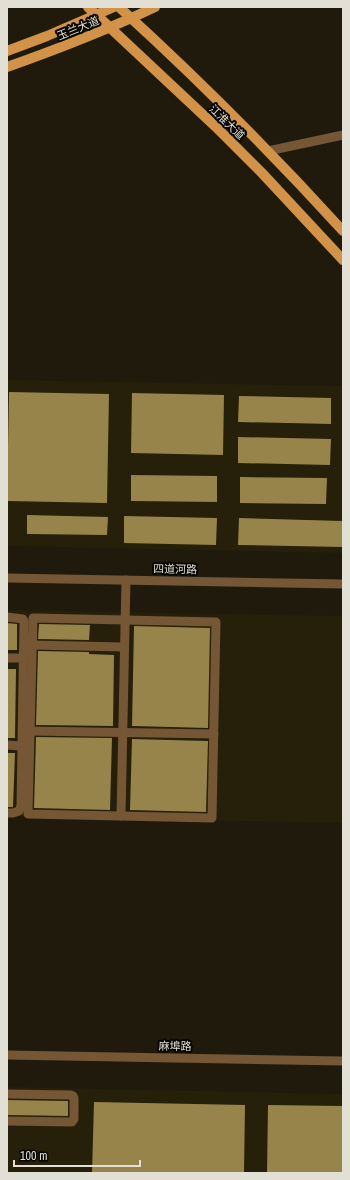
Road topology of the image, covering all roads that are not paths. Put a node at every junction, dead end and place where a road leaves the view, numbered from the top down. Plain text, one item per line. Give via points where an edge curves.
1 (88, 7) edge
2 (114, 7) edge
3 (119, 7) edge
4 (155, 7) edge
5 (97, 15) junction
6 (131, 18) junction
7 (111, 28) junction
8 (7, 51) edge
9 (7, 67) edge
10 (343, 135) edge
11 (268, 151) junction
12 (343, 231) edge
13 (343, 260) edge
14 (7, 578) edge
15 (126, 580) junction
16 (343, 584) edge
17 (7, 617) edge
18 (125, 620) junction
19 (32, 644) junction
20 (124, 647) junction
21 (7, 658) edge
22 (24, 658) junction
23 (30, 731) junction
24 (122, 733) junction
25 (214, 734) junction
26 (7, 745) edge
27 (22, 746) junction
28 (7, 813) edge
29 (121, 816) junction
30 (7, 1055) edge
31 (343, 1061) edge
32 (7, 1094) edge
33 (7, 1121) edge

1 - 5 main road, 江淮大道
2 - 5 main road, 玉兰大道
3 - 6 main road, 江淮大道
4 - 6 main road, 玉兰大道
5 - 7 main road, 江淮大道
5 - 8 main road, 玉兰大道
6 - 7 main road, 玉兰大道
6 - 11 main road, 江淮大道
7 - 9 main road, 玉兰大道
7 - 13 main road, 江淮大道 via 216,127
10 - 11 street
11 - 12 main road, 江淮大道
14 - 15 street, 四道河路
15 - 16 street, 四道河路
15 - 18 street
17 - 22 street via 23,619
18 - 19 street via 33,618
18 - 20 street
18 - 25 street via 216,622
19 - 20 street
19 - 23 street
20 - 24 street
21 - 22 street
22 - 27 street
23 - 24 street
23 - 29 street via 28,814
24 - 25 street
24 - 29 street
25 - 29 street via 212,818
26 - 27 street
27 - 28 street via 21,806 19,811
30 - 31 street, 麻埠路
32 - 33 street via 71,1095 74,1098 72,1122

